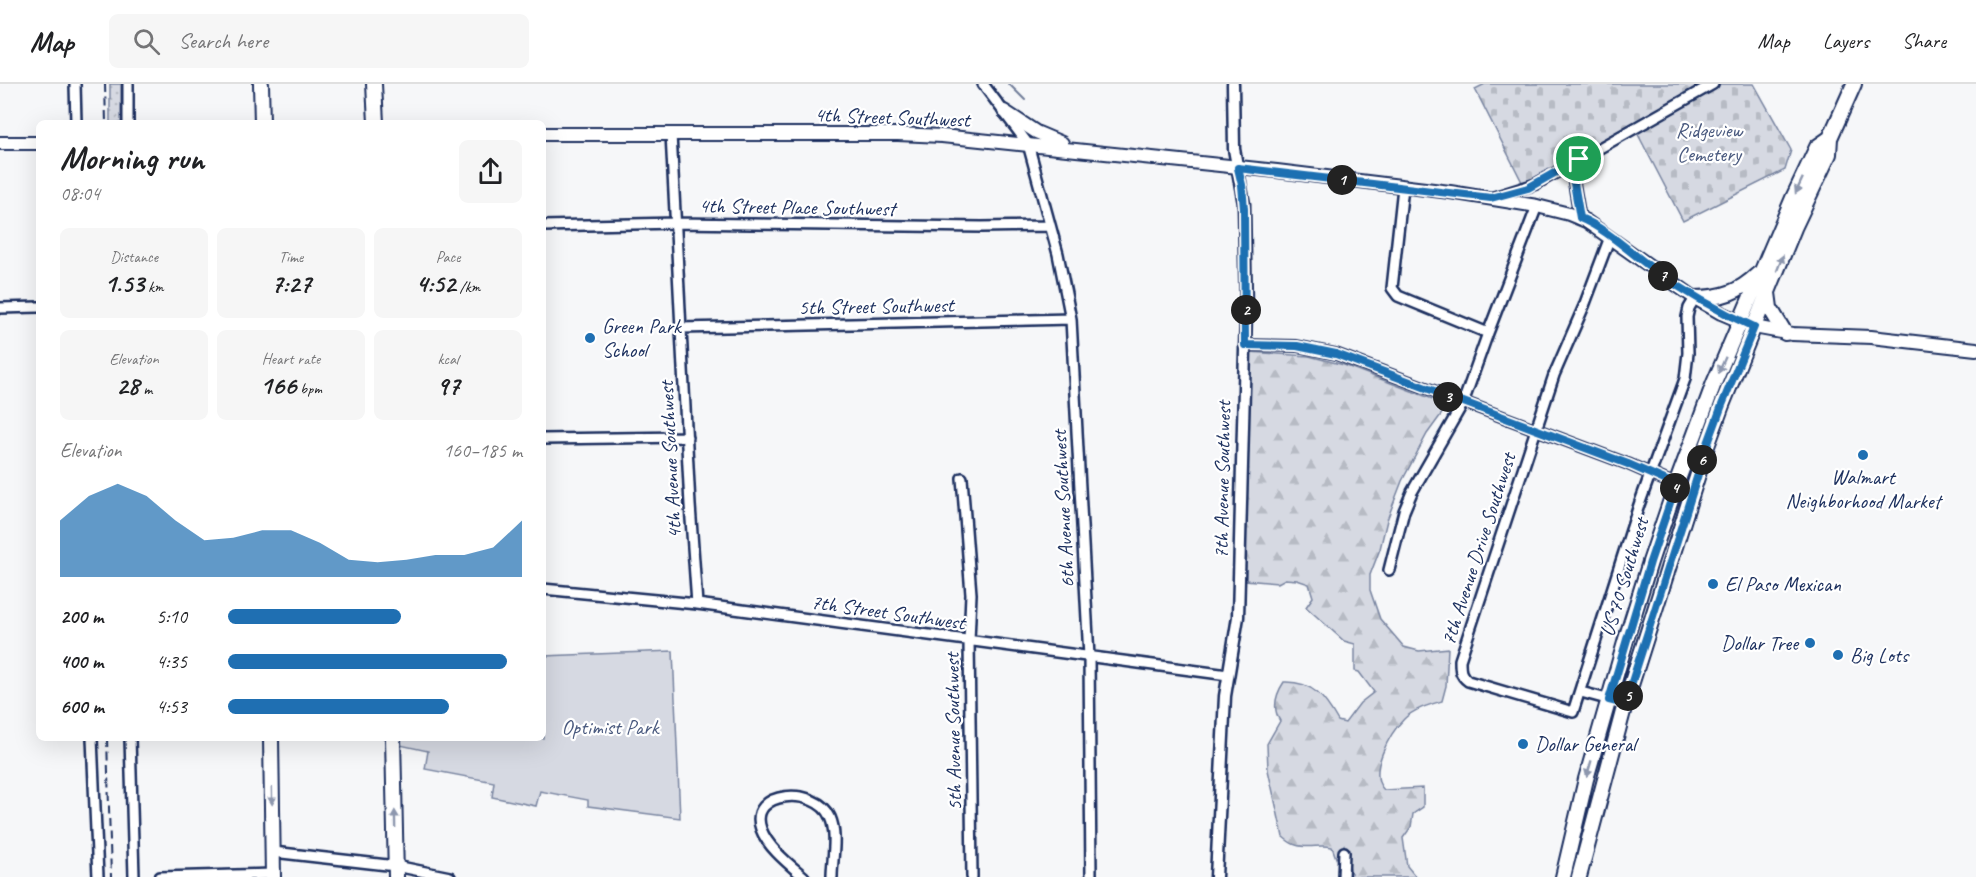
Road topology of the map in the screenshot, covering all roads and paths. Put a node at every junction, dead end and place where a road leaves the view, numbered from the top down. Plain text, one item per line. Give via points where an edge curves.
1 (75, 84) edge
2 (128, 84) edge
3 (261, 84) edge
4 (374, 84) edge
5 (983, 84) edge
6 (1233, 84) edge
7 (1713, 84) edge
8 (1854, 84) edge
9 (1004, 111) junction
10 (76, 120) edge
11 (128, 120) edge
12 (262, 120) edge
13 (376, 120) edge
14 (546, 134) edge
15 (671, 134) junction
16 (1830, 138) junction
17 (36, 142) edge
18 (0, 143) edge
19 (1028, 144) junction
20 (1092, 152) junction
21 (1579, 159) junction
22 (1238, 168) junction
23 (1403, 187) junction
24 (1491, 198) junction
25 (1537, 206) junction
26 (1580, 218) junction
27 (676, 223) junction
28 (546, 226) edge
29 (1050, 226) junction
30 (1610, 237) junction
31 (1762, 270) junction
32 (1768, 293) junction
33 (1695, 298) junction
34 (36, 306) edge
35 (0, 308) edge
36 (1071, 319) junction
37 (1741, 321) junction
38 (1754, 327) junction
39 (681, 328) junction
40 (1488, 333) junction
41 (1785, 333) junction
42 (1245, 345) junction
43 (1976, 349) edge
44 (1463, 403) junction
45 (1536, 430) junction
46 (687, 436) junction
47 (546, 439) edge
48 (1650, 473) junction
49 (962, 478) dead end
50 (1676, 485) junction
51 (1389, 570) dead end
52 (546, 589) edge
53 (697, 604) junction
54 (969, 641) junction
55 (1089, 657) junction
56 (1228, 675) junction
57 (1581, 692) junction
58 (1609, 700) junction
59 (1625, 704) junction
60 (92, 741) edge
61 (130, 741) edge
62 (271, 741) edge
63 (393, 741) edge
64 (273, 852) junction
65 (1344, 852) dead end
66 (396, 871) edge
67 (273, 876) edge
68 (98, 877) edge
69 (134, 877) edge
70 (160, 877) edge
71 (450, 877) edge
72 (804, 877) edge
73 (832, 877) edge
74 (972, 877) edge
75 (1091, 877) edge
76 (1216, 877) edge
77 (1343, 877) edge
78 (1563, 877) edge
79 (1579, 877) edge

1 - 10 street
2 - 11 street
3 - 12 main road
4 - 13 main road
5 - 9 street
6 - 22 street, 7th Avenue Southwest
7 - 21 street
8 - 16 main road, US 70 Southwest
9 - 19 street
9 - 20 main road via 1044,136
14 - 15 main road, 4th Street Southwest
15 - 19 main road, 4th Street Southwest via 898,134
15 - 27 street, 4th Avenue Southwest
16 -> 31 main road, US 70 Southwest via 1817,147
32 -> 16 main road, US 70 Southwest via 1829,154
17 - 18 main road
19 - 20 main road, 4th Street Southwest
19 - 29 street, 6th Avenue Southwest
20 - 22 main road, 4th Street Southwest
21 - 24 street via 1528,188
21 - 26 street via 1574,183
22 - 23 main road, 4th Street Southwest
22 - 42 street, 7th Avenue Southwest via 1244,209
23 - 24 main road, 4th Street Southwest
23 - 40 street via 1392,288 1398,296
24 - 25 main road, 4th Street Southwest
25 - 26 main road, 4th Street Southwest
25 - 40 street
26 - 30 main road, 4th Street Southwest
27 - 28 street, 4th Street Place Southwest
27 - 29 street, 4th Street Place Southwest
27 - 39 street, 4th Avenue Southwest
29 - 36 street, 6th Avenue Southwest
30 - 33 main road, 4th Street Southwest
30 - 45 street, 7th Avenue Drive Southwest
31 - 33 main road via 1736,291
31 - 37 main road, US 70 Southwest
32 - 38 main road, US 70 Southwest
32 - 41 main road
33 - 37 main road, 4th Street Southwest
33 - 48 street via 1687,317 1685,379
34 - 35 street
36 - 39 street, 5th Street Southwest
36 - 55 street, 6th Avenue Southwest
37 - 38 main road, 4th Street Southwest
37 -> 50 main road, US 70 Southwest
38 - 41 main road, 4th Street Southwest
38 - 59 main road, US 70 Southwest via 1707,446
39 - 46 street, 4th Avenue Southwest
40 - 44 street
41 - 43 main road, 4th Street Southwest via 1871,337
42 - 44 street via 1297,346 1336,354
42 - 56 street, 7th Avenue Southwest via 1238,617
44 - 45 street
44 - 51 street via 1412,492
45 - 48 street
45 - 57 street, 7th Avenue Drive Southwest via 1460,660 1460,672 1468,681 1574,712
46 - 47 street
46 - 53 street, 4th Avenue Southwest
48 - 50 street
48 - 57 street
49 - 54 street, 5th Avenue Southwest via 971,594
50 - 58 main road, US 70 Southwest
52 - 53 street, 7th Street Southwest
53 - 54 street, 7th Street Southwest
54 - 55 street, 7th Street Southwest
54 - 74 street, 5th Avenue Southwest
55 - 56 street, 7th Street Southwest
55 - 75 street, 6th Avenue Southwest
56 - 76 street, 7th Avenue Southwest via 1221,738
57 - 58 street
58 - 59 street
58 -> 78 main road, US 70 Southwest
59 - 79 main road, US 70 Southwest
60 - 68 street
61 - 69 street
62 -> 64 main road
66 -> 63 main road
64 - 66 street
64 - 67 main road
65 - 77 street
66 - 71 street
67 - 70 street
72 - 73 street via 770,843 760,827 760,814 772,799 808,798 825,808 833,824

